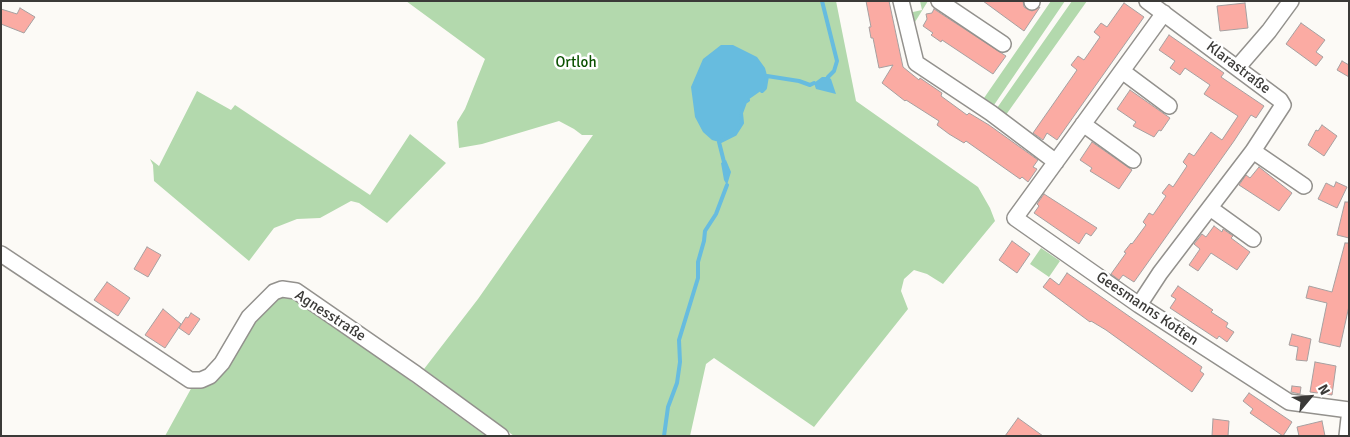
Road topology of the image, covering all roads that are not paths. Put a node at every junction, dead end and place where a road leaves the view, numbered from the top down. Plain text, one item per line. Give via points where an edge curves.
1 (901, 1) edge
2 (939, 1) edge
3 (1147, 1) edge
4 (1291, 1) edge
5 (1164, 14) junction
6 (1003, 44) dead end
7 (1237, 68) junction
8 (1122, 71) junction
9 (1169, 106) dead end
10 (1083, 124) junction
11 (1253, 151) junction
12 (1133, 160) dead end
13 (1056, 162) junction
14 (1304, 186) dead end
15 (1210, 208) junction
16 (1253, 239) dead end
17 (1, 254) edge
18 (1139, 305) junction
19 (1349, 410) edge
20 (1349, 418) edge
21 (501, 436) edge
22 (1347, 436) edge

1 - 13 street via 916,63
2 - 6 street
3 - 5 street, Klarastraße
4 - 7 street
5 - 7 street, Klarastraße
5 - 8 street, Geesmanns Kotten
7 - 11 street, Klarastraße via 1283,105
8 - 9 street
8 - 10 street, Geesmanns Kotten
10 - 12 street
10 - 13 street, Geesmanns Kotten
11 - 14 street
11 - 15 street, Klarastraße
13 - 18 street, Geesmanns Kotten via 1015,218
15 - 16 street
15 - 18 street, Klarastraße
17 - 21 street, Agnesstraße via 190,380 210,376 222,363 249,317 274,292 296,290
18 - 19 street, Geesmanns Kotten via 1289,402
20 - 22 street

